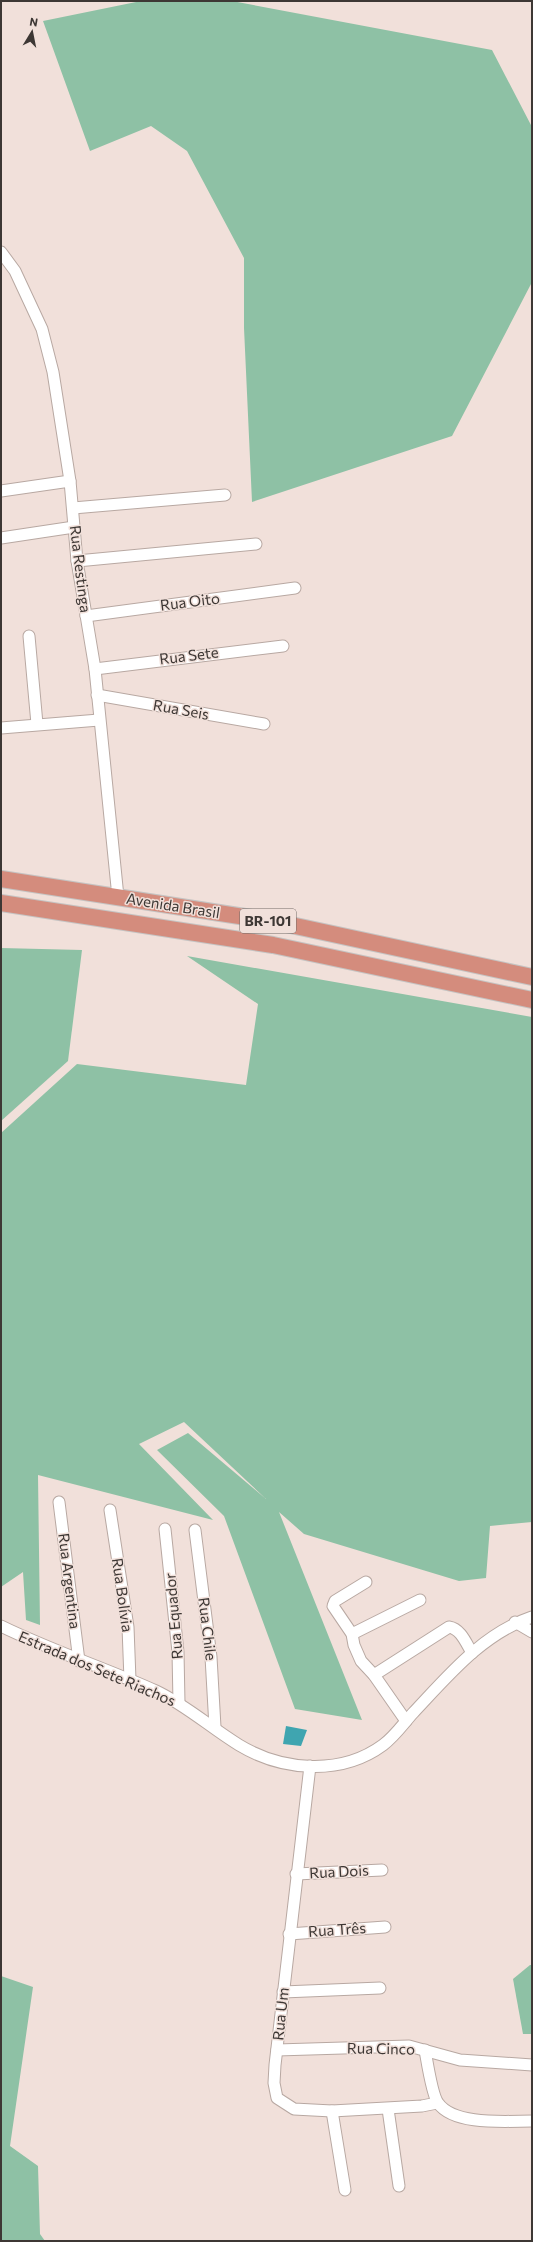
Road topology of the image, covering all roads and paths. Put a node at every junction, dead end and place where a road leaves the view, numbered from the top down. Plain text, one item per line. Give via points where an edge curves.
1 (1, 252) edge
2 (70, 481) junction
3 (1, 491) edge
4 (225, 495) dead end
5 (73, 508) junction
6 (74, 527) junction
7 (1, 538) edge
8 (256, 544) dead end
9 (77, 561) junction
10 (295, 588) dead end
11 (86, 616) junction
12 (29, 636) dead end
13 (283, 646) dead end
14 (95, 669) junction
15 (97, 695) junction
16 (99, 720) junction
17 (36, 724) junction
18 (264, 724) dead end
19 (1, 728) edge
20 (1, 879) edge
21 (118, 897) junction
22 (1, 903) edge
23 (532, 977) edge
24 (532, 1000) edge
25 (59, 1502) dead end
26 (110, 1510) dead end
27 (165, 1529) dead end
28 (195, 1530) dead end
29 (366, 1582) dead end
30 (420, 1600) dead end
31 (532, 1617) edge
32 (515, 1622) junction
33 (1, 1626) edge
34 (532, 1632) edge
35 (352, 1634) junction
36 (472, 1653) junction
37 (79, 1661) junction
38 (374, 1675) junction
39 (130, 1680) junction
40 (179, 1703) junction
41 (406, 1721) junction
42 (215, 1727) junction
43 (310, 1766) junction
44 (382, 1870) dead end
45 (296, 1874) junction
46 (385, 1927) dead end
47 (289, 1934) junction
48 (380, 1988) dead end
49 (283, 1992) junction
50 (277, 2050) junction
51 (424, 2050) junction
52 (532, 2065) edge
53 (437, 2103) junction
54 (388, 2108) junction
55 (332, 2111) junction
56 (532, 2121) edge
57 (399, 2186) dead end
58 (345, 2190) dead end

1 - 2 street, Rua Restinga via 15,271 42,329 53,372
2 - 3 street
2 - 5 street, Rua Restinga
4 - 5 street
5 - 6 street, Rua Restinga
6 - 7 street
6 - 9 street, Rua Restinga
8 - 9 street
9 - 11 street, Rua Restinga
10 - 11 street, Rua Oito
11 - 14 street, Rua Restinga
12 - 17 street
13 - 14 street, Rua Sete
14 - 15 street, Rua Restinga
15 - 16 street, Rua Restinga
15 - 18 street, Rua Seis
16 - 17 street
16 - 21 street, Rua Restinga
17 - 19 street
20 - 21 highway, Avenida Brasil / BR-101
21 - 23 highway, Avenida Brasil / BR-101 via 277,922
22 - 24 highway, Avenida Brasil / BR-101 via 273,945
25 - 37 street, Rua Argentina
26 - 39 street, Rua Bolívia via 128,1627
27 - 40 street, Rua Equador via 178,1652
28 - 42 street, Rua Chile via 211,1657
29 - 35 street via 335,1602 333,1606
30 - 35 street
31 - 32 street, Estrada dos Sete Riachos
32 - 34 street
32 - 36 street, Estrada dos Sete Riachos
33 - 37 street, Estrada dos Sete Riachos
35 - 38 street via 361,1661
36 - 38 street via 455,1628 449,1627
36 - 41 street, Estrada dos Sete Riachos
37 - 39 street, Estrada dos Sete Riachos
38 - 41 street
39 - 40 street, Estrada dos Sete Riachos
40 - 42 street, Estrada dos Sete Riachos
41 - 43 street, Estrada dos Sete Riachos via 383,1745 367,1755 352,1762
42 - 43 street, Estrada dos Sete Riachos via 258,1755 276,1762
43 - 45 street, Rua Um
44 - 45 street, Rua Dois
45 - 47 street, Rua Um
46 - 47 street, Rua Três
47 - 49 street, Rua Um
48 - 49 street
49 - 50 street, Rua Um
50 - 51 street, Rua Cinco via 399,2046
50 - 55 street, Rua Um via 274,2083 277,2098 287,2107 294,2109
51 - 52 street, Rua Cinco via 460,2060
51 - 53 street
53 - 54 street, Rua Um
53 - 56 street via 454,2115 470,2120
54 - 55 street, Rua Um
54 - 57 street
55 - 58 street

